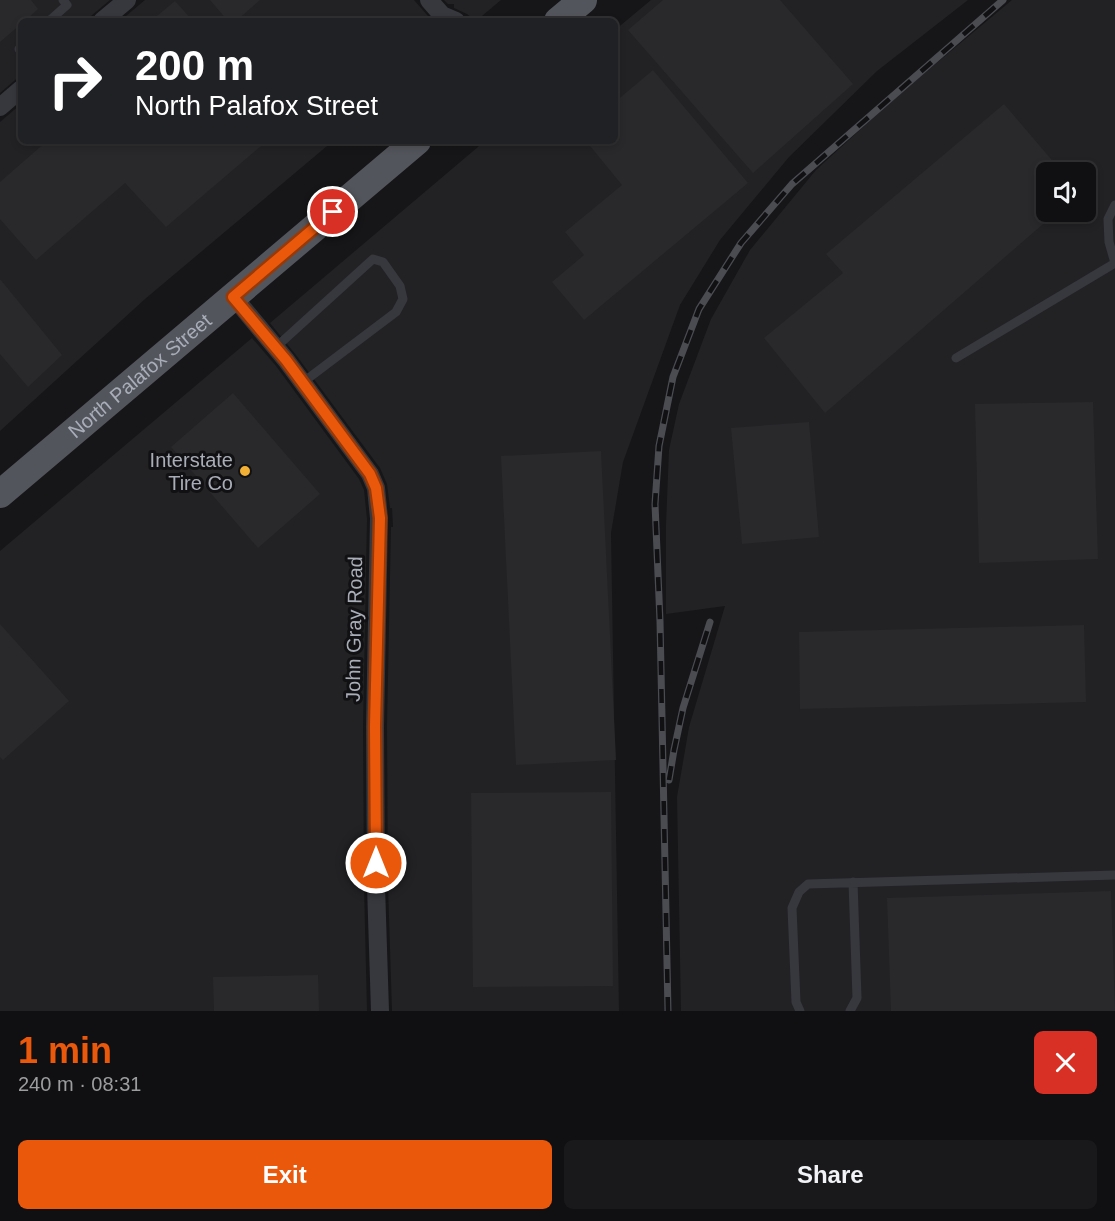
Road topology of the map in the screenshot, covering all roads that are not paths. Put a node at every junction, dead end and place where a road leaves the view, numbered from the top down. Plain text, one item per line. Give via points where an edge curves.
1 (63, 0) edge
2 (127, 0) edge
3 (429, 0) edge
4 (583, 0) edge
5 (52, 18) edge
6 (106, 18) edge
7 (446, 18) edge
8 (562, 18) edge
9 (18, 92) edge
10 (0, 107) edge
11 (413, 144) edge
12 (1115, 205) edge
13 (233, 297) junction
14 (275, 348) junction
15 (956, 358) dead end
16 (302, 383) junction
17 (0, 494) edge
18 (1115, 875) edge
19 (853, 882) junction
20 (380, 1011) edge
21 (800, 1011) edge
22 (850, 1011) edge

1 - 5 lane via 67,5
2 - 6 street
3 - 7 street
4 - 8 main road
9 - 10 street
11 - 13 main road, North Palafox Street
12 - 15 lane via 1108,219 1115,263
13 - 14 street, John Gray Road
13 - 17 main road, North Palafox Street
14 - 16 street, John Gray Road
14 - 16 lane via 373,258 383,262 400,286 403,299 396,312
16 - 20 street, John Gray Road via 370,474 380,518 375,738
18 - 19 lane
19 - 21 lane via 808,884 799,892 792,908 796,1002
19 - 22 lane via 857,998

